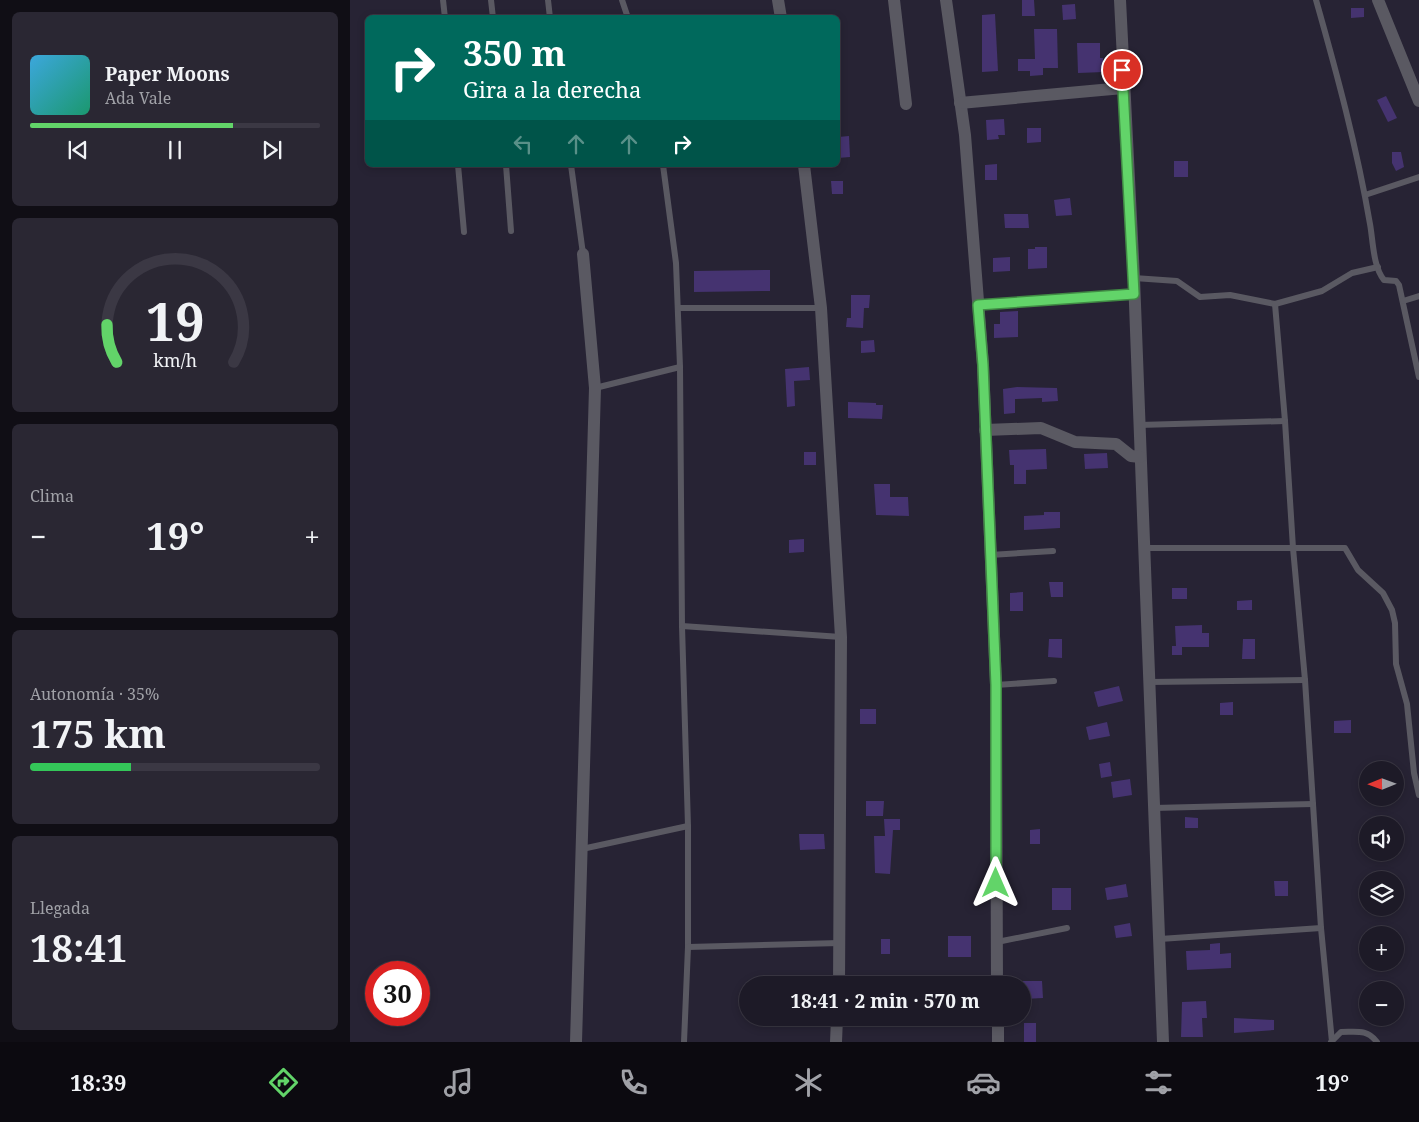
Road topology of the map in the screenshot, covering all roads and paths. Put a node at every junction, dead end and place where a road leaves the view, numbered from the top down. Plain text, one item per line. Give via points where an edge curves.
1 (443, 0) edge
2 (491, 0) edge
3 (548, 0) edge
4 (622, 0) edge
5 (778, 0) edge
6 (894, 0) edge
7 (946, 0) edge
8 (1120, 0) edge
9 (1316, 0) edge
10 (1378, 0) edge
11 (445, 15) edge
12 (494, 15) edge
13 (550, 15) edge
14 (627, 15) edge
15 (780, 15) edge
16 (1416, 84) edge
17 (1123, 88) junction
18 (1419, 101) edge
19 (960, 103) junction
20 (906, 104) dead end
21 (458, 167) edge
22 (506, 167) edge
23 (571, 167) edge
24 (662, 167) edge
25 (804, 167) edge
26 (1419, 177) edge
27 (1365, 195) junction
28 (511, 231) dead end
29 (464, 232) dead end
30 (583, 254) joint
31 (1378, 267) junction
32 (1134, 278) junction
33 (1134, 294) junction
34 (1419, 296) edge
35 (1403, 300) junction
36 (1275, 304) junction
37 (978, 305) junction
38 (678, 308) junction
39 (820, 308) junction
40 (680, 367) junction
41 (1419, 377) edge
42 (595, 388) junction
43 (1285, 421) junction
44 (1139, 425) junction
45 (985, 430) junction
46 (1140, 457) junction
47 (1144, 548) junction
48 (1293, 548) junction
49 (1053, 551) dead end
50 (990, 555) junction
51 (682, 626) junction
52 (841, 637) junction
53 (1305, 680) junction
54 (1054, 681) dead end
55 (1148, 682) junction
56 (996, 685) junction
57 (1416, 764) edge
58 (1419, 795) edge
59 (1313, 804) junction
60 (1154, 808) junction
61 (688, 826) junction
62 (582, 849) junction
63 (1067, 928) dead end
64 (1321, 928) junction
65 (1160, 939) junction
66 (997, 942) junction
67 (840, 943) junction
68 (688, 947) junction
69 (839, 976) edge
70 (997, 976) edge
71 (837, 1026) edge
72 (998, 1026) edge
73 (576, 1042) edge
74 (684, 1042) edge
75 (836, 1042) edge
76 (998, 1042) edge
77 (1163, 1042) edge
78 (1331, 1042) edge
79 (1377, 1042) edge

1 - 11 lane
2 - 12 lane
3 - 13 lane
4 - 14 lane
5 - 15 street
6 - 20 street
7 - 19 street
8 - 17 street
9 - 27 lane via 1340,85
10 - 16 street
16 - 18 street
17 - 19 street
17 - 32 street
19 - 37 street
21 - 29 lane
22 - 28 lane
23 - 30 lane
24 - 38 lane via 676,263
25 - 39 street
26 - 27 lane
27 - 31 lane
30 - 42 street
31 - 35 lane via 1384,280 1398,282
31 - 36 lane via 1352,273 1322,291
32 - 33 street
32 - 36 lane via 1177,280 1200,297 1230,295
33 - 37 lane
33 - 44 street
34 - 35 lane
35 - 41 lane
36 - 43 lane
37 - 45 street
38 - 39 lane
38 - 40 lane
39 - 52 street
40 - 42 lane
40 - 51 lane
42 - 62 street
43 - 44 lane
43 - 48 lane
44 - 46 street
45 - 46 street via 1041,428 1075,442 1116,444 1131,456
45 - 50 street
46 - 47 street
47 - 48 lane
47 - 55 street
48 - 53 lane
48 - 57 lane via 1345,548 1358,570 1379,588 1388,601 1395,623 1396,664
49 - 50 lane
50 - 56 street
51 - 52 lane
51 - 61 lane
52 - 67 street
53 - 55 lane
53 - 59 lane
54 - 56 lane
55 - 60 street
56 - 66 street
57 - 58 lane
59 - 60 lane
59 - 64 lane
60 - 65 street
61 - 62 lane
61 - 68 lane
62 - 73 street
63 - 66 lane
64 - 65 lane
64 - 78 lane
65 - 77 street
66 - 70 street
67 - 68 lane
67 - 69 street
68 - 74 lane
71 - 75 street
72 - 76 street
78 - 79 lane via 1341,1032 1369,1033

